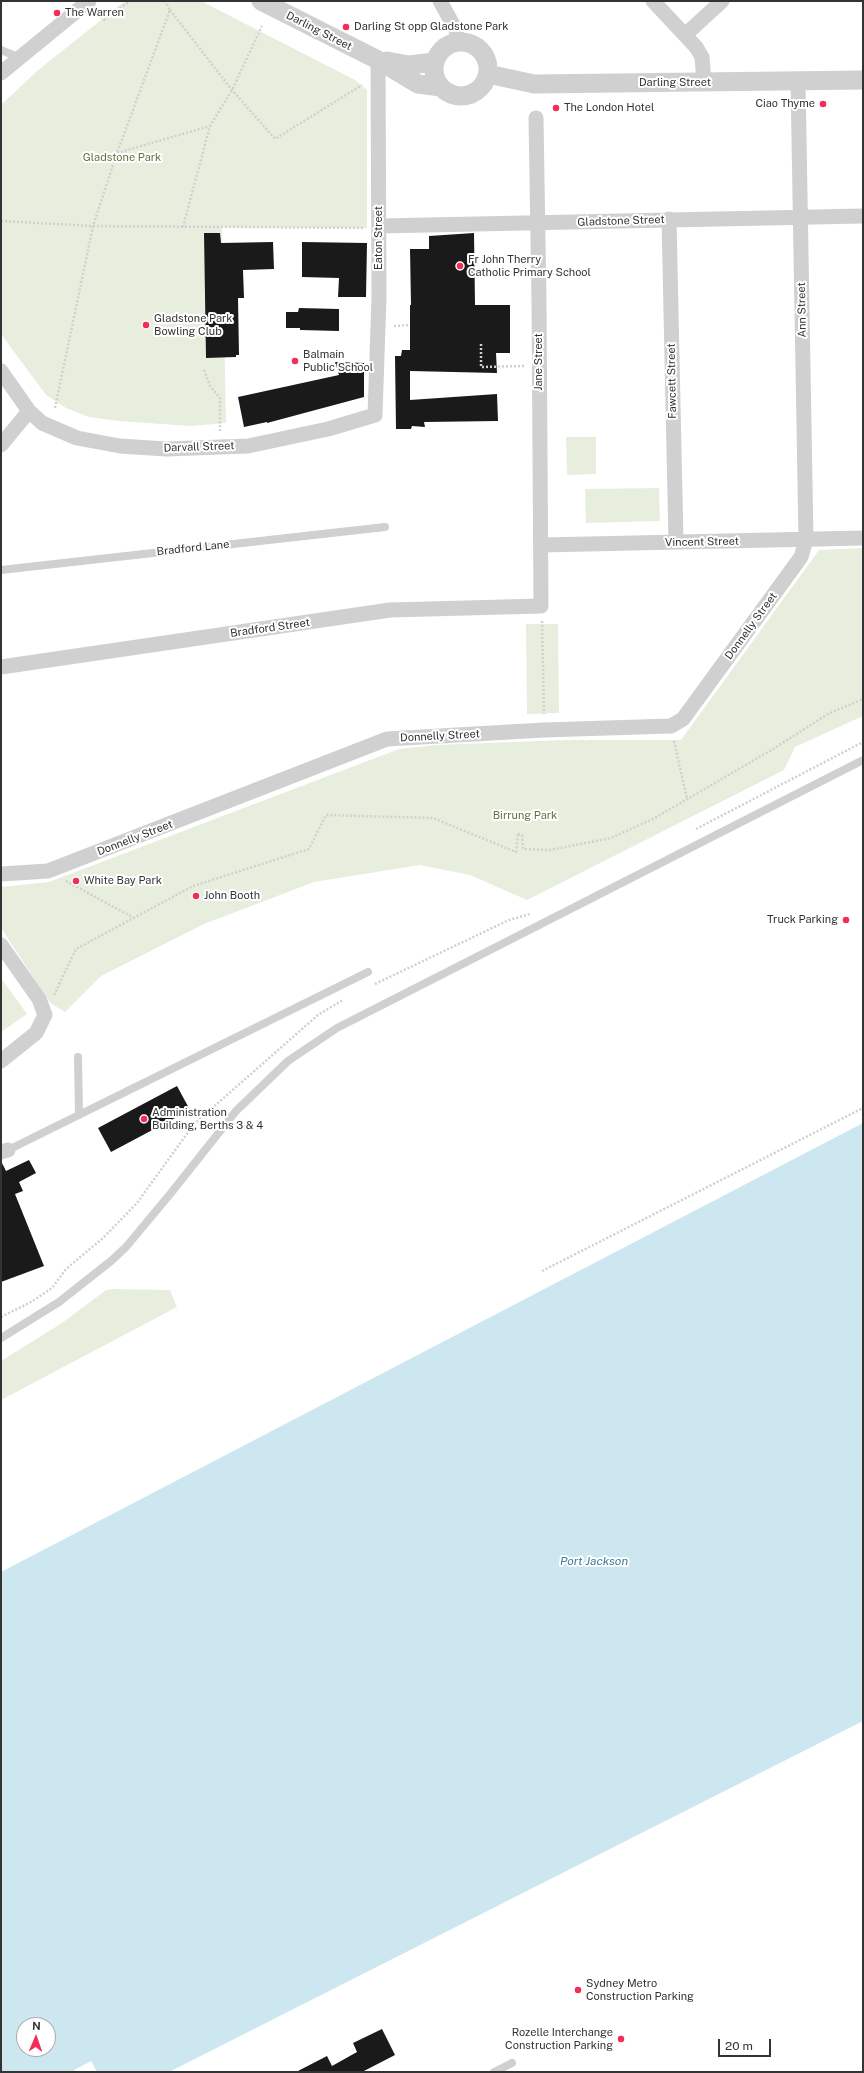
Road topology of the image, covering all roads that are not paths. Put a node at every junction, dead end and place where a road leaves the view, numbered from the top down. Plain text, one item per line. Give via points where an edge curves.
1 (261, 1) edge
2 (440, 1) edge
3 (653, 1) edge
4 (722, 1) edge
5 (93, 7) edge
6 (686, 34) junction
7 (459, 43) junction
8 (1, 50) edge
9 (18, 57) junction
10 (378, 60) junction
11 (435, 62) junction
12 (1, 73) edge
13 (488, 74) junction
14 (863, 80) edge
15 (798, 81) junction
16 (704, 82) junction
17 (440, 87) junction
18 (536, 118) dead end
19 (863, 216) edge
20 (800, 217) junction
21 (669, 219) junction
22 (538, 223) junction
23 (373, 227) junction
24 (1, 371) edge
25 (29, 411) junction
26 (375, 415) joint
27 (1, 445) edge
28 (385, 527) dead end
29 (863, 538) edge
30 (806, 540) junction
31 (676, 542) junction
32 (542, 545) junction
33 (1, 570) edge
34 (541, 606) joint
35 (1, 667) edge
36 (863, 760) edge
37 (1, 874) edge
38 (1, 945) edge
39 (368, 972) dead end
40 (78, 1057) dead end
41 (1, 1061) edge
42 (79, 1115) junction
43 (5, 1151) edge
44 (1, 1338) edge
45 (512, 2063) dead end
46 (494, 2072) edge

1 - 10 street, Darling Street
2 - 7 street via 456,30
3 - 6 street
4 - 6 street
5 - 9 street
6 - 16 street via 702,57
7 - 11 street via 445,47
7 - 13 street via 471,44 479,49 488,65
8 - 9 lane
9 - 12 street
10 - 11 street, Darling Street via 409,65
10 - 17 street, Darling Street via 418,84
10 - 23 street, Eaton Street
11 - 17 street via 434,71
13 - 16 street, Darling Street via 534,84
13 - 17 street via 479,89 468,95 455,96
14 - 15 street, Darling Street
15 - 16 street, Darling Street
15 - 20 street, Ann Street
18 - 22 street, Jane Street
19 - 20 street, Gladstone Street
20 - 21 street, Gladstone Street
20 - 30 street, Ann Street
21 - 22 street, Gladstone Street
21 - 31 street, Fawcett Street
22 - 23 street, Gladstone Street
22 - 32 street, Jane Street
23 - 26 street, Eaton Street via 379,326
24 - 25 street, Darvall Street
25 - 26 street, Darvall Street via 42,423 77,438 120,446 166,449 248,446 328,429
25 - 27 street
28 - 33 lane, Bradford Lane
29 - 30 street, Vincent Street
30 - 31 street, Vincent Street
30 - 37 street, Donnelly Street via 802,557 683,719 671,726 387,739 48,871
31 - 32 street, Vincent Street
32 - 34 street, Jane Street
34 - 35 street, Bradford Street via 390,610
36 - 44 lane via 337,1028 288,1060 236,1111 126,1247 60,1302
38 - 41 street via 39,999 44,1011 36,1033
39 - 42 lane
40 - 42 lane
42 - 43 lane
45 - 46 lane

